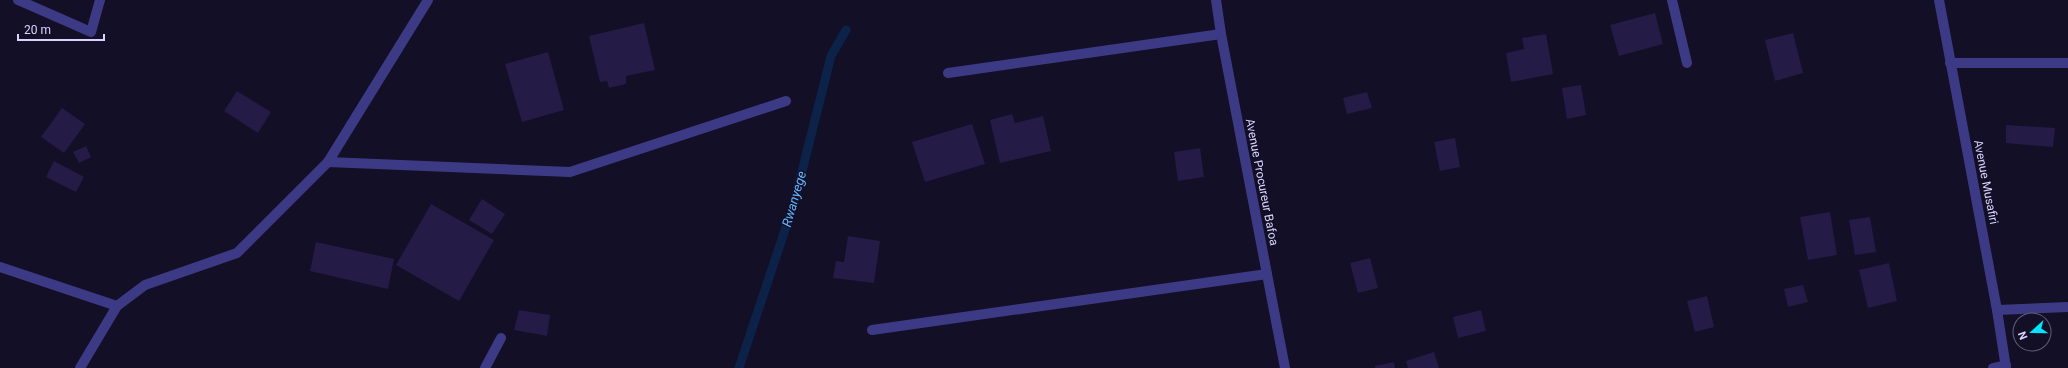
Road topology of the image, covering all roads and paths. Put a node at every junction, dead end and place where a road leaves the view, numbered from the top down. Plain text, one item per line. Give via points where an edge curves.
1 (18, 0) edge
2 (100, 0) edge
3 (428, 0) edge
4 (1216, 0) edge
5 (1672, 0) edge
6 (1939, 0) edge
7 (1221, 34) junction
8 (1687, 63) dead end
9 (1950, 63) junction
10 (2068, 63) edge
11 (948, 73) dead end
12 (786, 101) dead end
13 (328, 162) junction
14 (0, 267) edge
15 (1267, 274) junction
16 (117, 306) junction
17 (2068, 308) edge
18 (1997, 310) junction
19 (872, 330) dead end
20 (501, 338) dead end
21 (2006, 367) edge
22 (80, 368) edge
23 (485, 368) edge
24 (1285, 368) edge
25 (1992, 368) edge

1 - 2 street via 91,32
3 - 13 street
4 - 7 street, Avenue Procureur Bafoa
5 - 8 street
6 - 9 street, Avenue Musafiri
7 - 11 street
7 - 15 street, Avenue Procureur Bafoa
9 - 10 street
9 - 18 street, Avenue Musafiri
12 - 13 street via 570,172
13 - 16 street via 237,253 144,285
14 - 16 street
15 - 19 street
15 - 24 street, Avenue Procureur Bafoa
16 - 22 street
17 - 18 street
18 - 21 street, Avenue Musafiri
20 - 23 street
21 - 25 street

